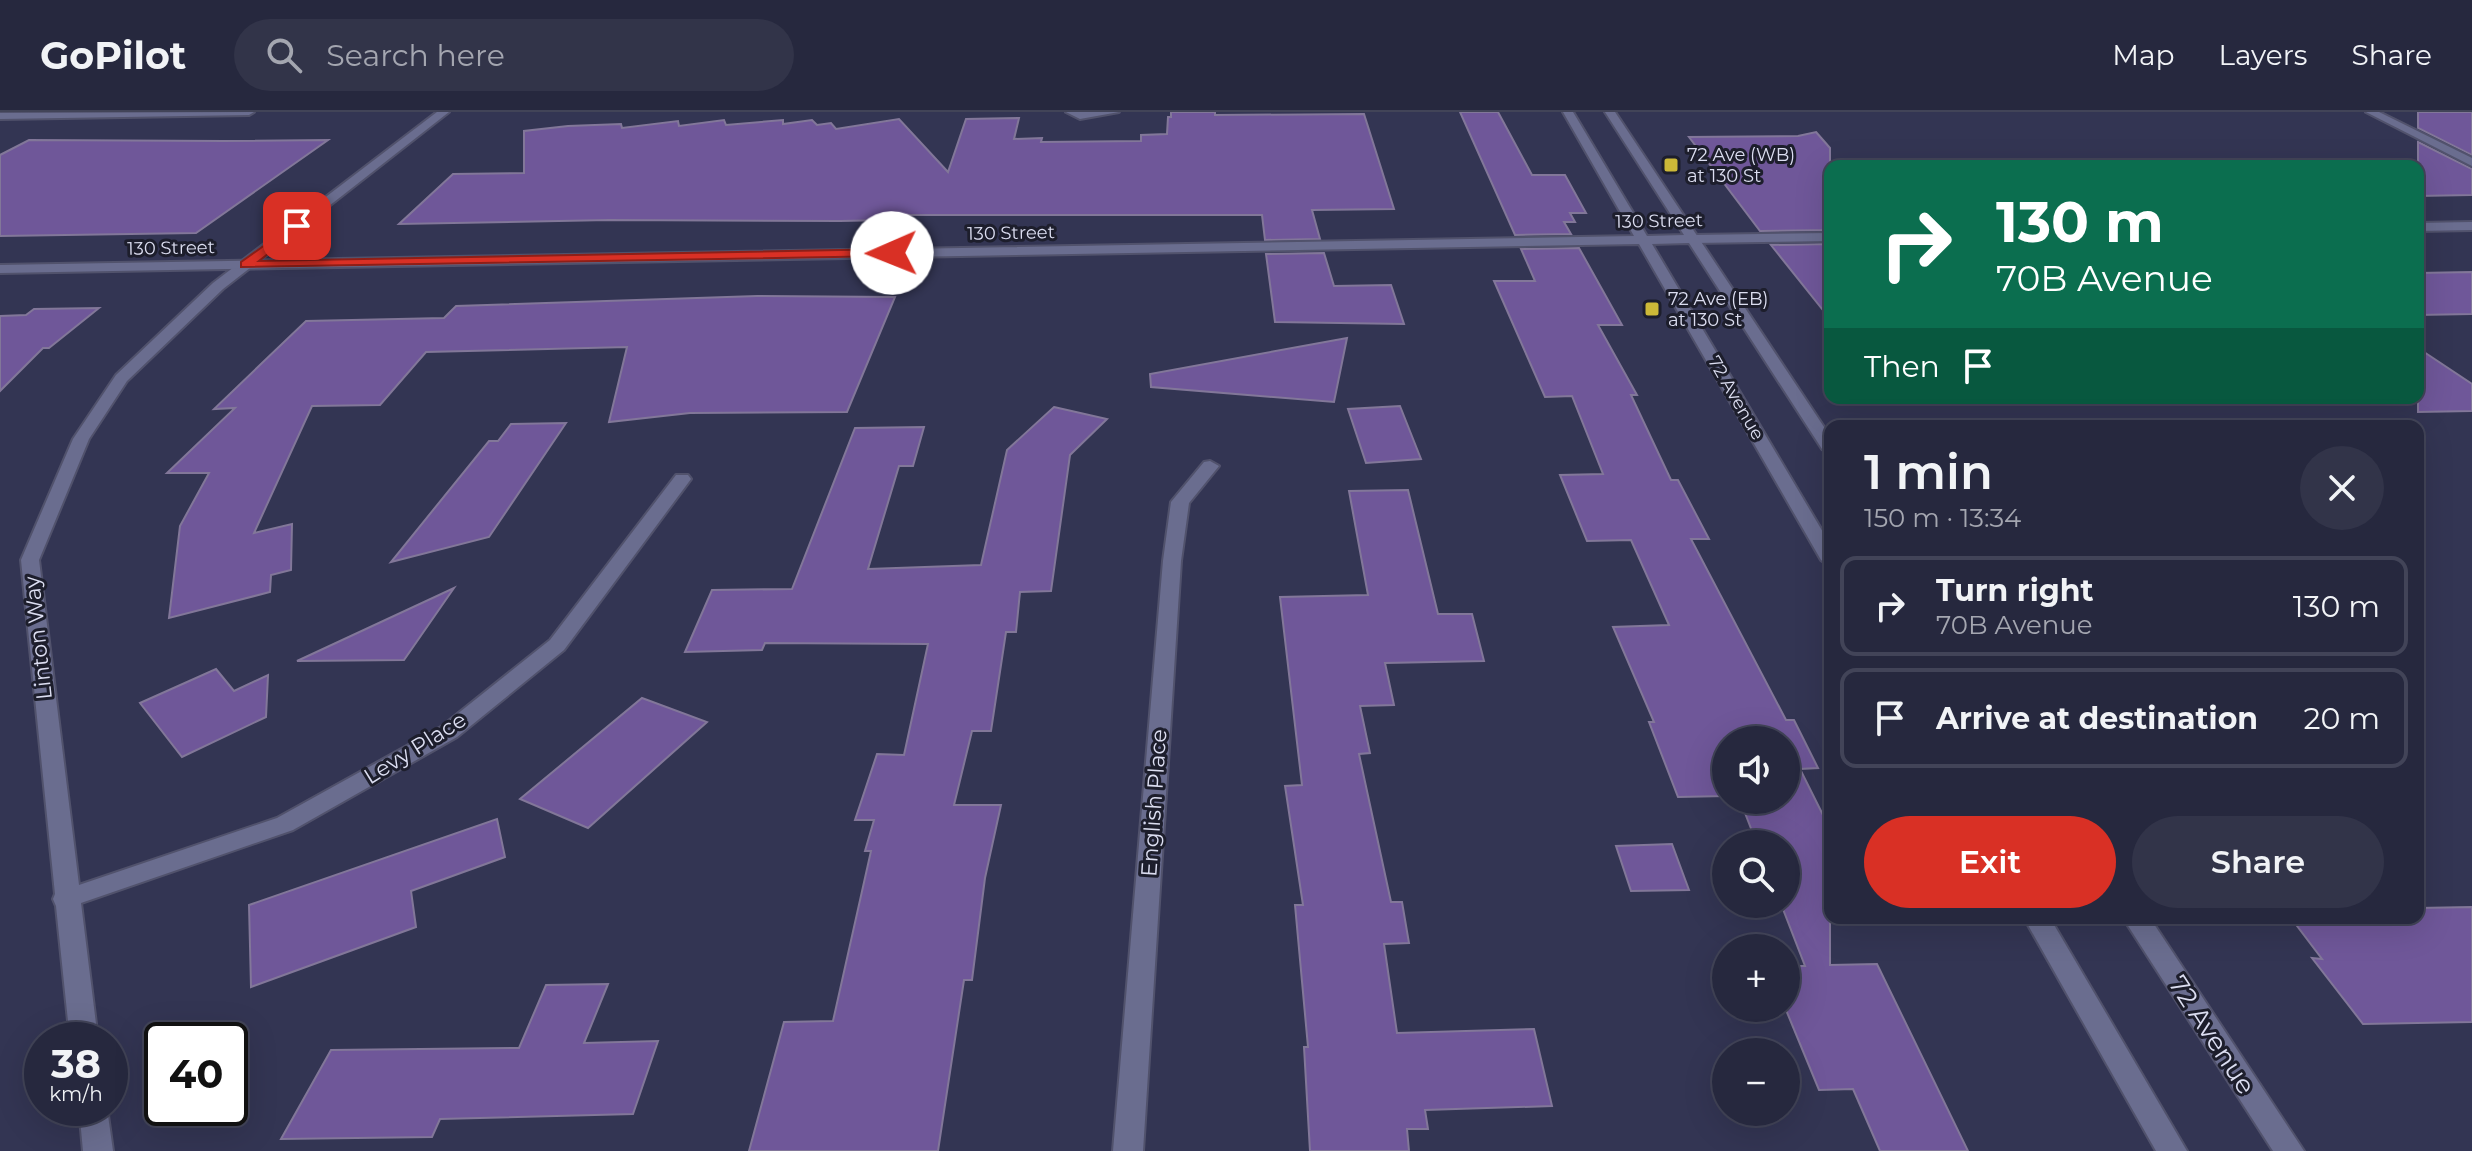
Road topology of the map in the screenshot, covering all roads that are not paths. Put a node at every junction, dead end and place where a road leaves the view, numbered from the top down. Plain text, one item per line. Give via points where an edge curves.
1 (249, 112) edge
2 (444, 112) edge
3 (1071, 112) edge
4 (1114, 112) edge
5 (1568, 112) edge
6 (1610, 112) edge
7 (2371, 112) edge
8 (0, 116) edge
9 (2472, 163) edge
10 (2472, 226) edge
11 (2424, 227) edge
12 (1824, 237) edge
13 (1644, 239) junction
14 (1693, 239) junction
15 (246, 264) junction
16 (0, 269) edge
17 (1824, 440) edge
18 (1210, 466) dead end
19 (682, 479) dead end
20 (1824, 550) edge
21 (65, 899) junction
22 (2040, 924) edge
23 (2140, 924) edge
24 (82, 1022) edge
25 (95, 1126) edge
26 (98, 1151) edge
27 (1128, 1151) edge
28 (2172, 1151) edge
29 (2289, 1151) edge

1 - 8 street
2 - 15 street, Linton Way
3 - 4 street
5 - 13 street, 72 Avenue
6 - 14 street
7 - 9 street
10 - 11 street
12 - 14 street, 130 Street
13 - 14 street, 130 Street
13 - 15 street, 130 Street
13 - 20 street, 72 Avenue
14 - 17 street
15 - 16 street, 130 Street
15 - 21 street, Linton Way via 121,378 81,439 30,560
18 - 27 street, English Place via 1180,502 1172,561
19 - 21 street, Levy Place via 557,645 449,732 285,824
21 - 24 street, Linton Way
22 - 28 street
23 - 29 street, 72 Avenue
25 - 26 street

